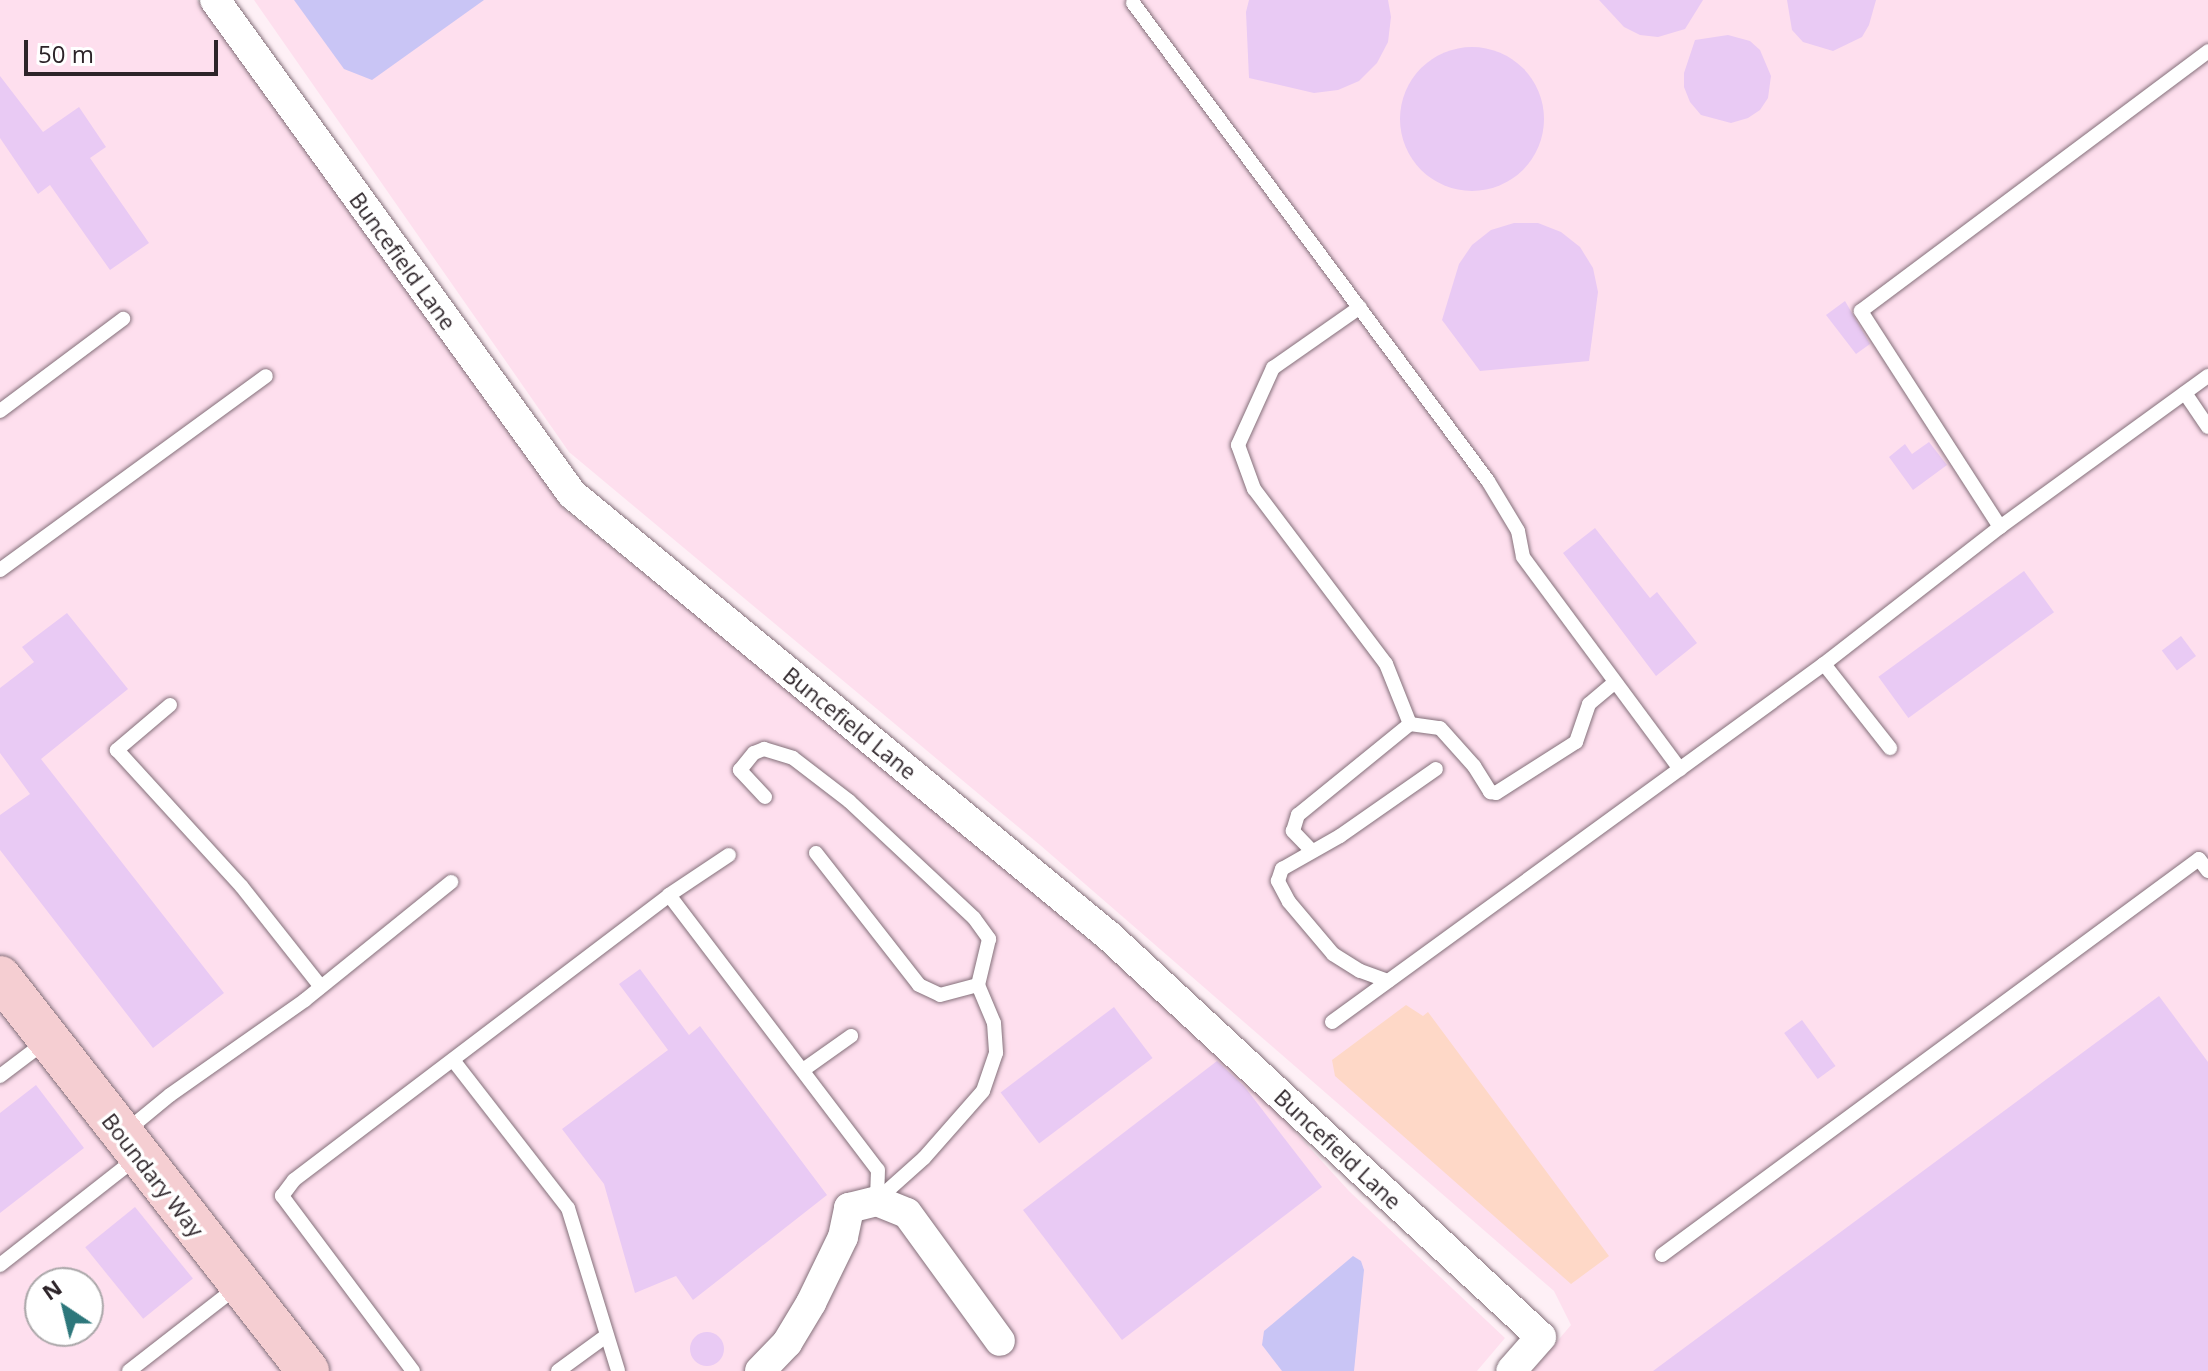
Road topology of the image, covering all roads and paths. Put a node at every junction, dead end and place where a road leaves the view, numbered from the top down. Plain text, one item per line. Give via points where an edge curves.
1 (215, 0) edge
2 (1133, 3) dead end
3 (2208, 51) edge
4 (1360, 307) junction
5 (123, 319) dead end
6 (266, 376) dead end
7 (2208, 376) edge
8 (2185, 393) junction
9 (0, 411) edge
10 (2208, 427) edge
11 (2000, 527) junction
12 (0, 570) edge
13 (1824, 664) junction
14 (1615, 682) junction
15 (170, 705) dead end
16 (1410, 724) junction
17 (1890, 748) dead end
18 (1436, 769) dead end
19 (1680, 769) junction
20 (765, 797) dead end
21 (1312, 851) junction
22 (816, 853) dead end
23 (729, 855) dead end
24 (2208, 871) edge
25 (451, 882) dead end
26 (669, 895) junction
27 (0, 977) edge
28 (1388, 981) junction
29 (978, 985) junction
30 (321, 987) junction
31 (1332, 1022) dead end
32 (851, 1036) dead end
33 (48, 1040) junction
34 (453, 1060) junction
35 (803, 1070) junction
36 (0, 1076) edge
37 (130, 1146) junction
38 (877, 1201) junction
39 (1662, 1255) dead end
40 (0, 1265) edge
41 (241, 1285) junction
42 (606, 1336) junction
43 (1000, 1341) dead end
44 (129, 1371) edge
45 (308, 1371) edge
46 (413, 1371) edge
47 (558, 1371) edge
48 (618, 1371) edge
49 (760, 1371) edge
50 (1511, 1371) edge

1 - 50 street, Buncefield Lane via 572,494 1109,936 1541,1337
2 - 4 lane
3 - 11 lane via 1861,311
4 - 14 lane via 1488,481 1518,531 1523,557
4 - 16 lane via 1273,368 1238,445 1254,489 1386,664
5 - 9 lane
6 - 12 lane
7 - 8 lane
8 - 10 lane
8 - 11 lane
11 - 13 lane
13 - 17 lane
13 - 19 lane
14 - 16 lane via 1589,704 1576,742 1496,793 1440,728
14 - 19 lane
15 - 30 lane via 117,750 242,887
16 - 21 lane via 1298,815 1293,831
18 - 21 lane
19 - 28 lane
20 - 29 lane via 740,770 764,749 793,758 904,849 985,930 989,939
21 - 28 lane via 1282,869 1278,881 1283,894 1333,954
22 - 29 lane via 919,985 940,995
23 - 26 lane
24 - 39 lane via 2199,859
25 - 30 lane
26 - 34 lane
26 - 35 lane
27 - 33 street, Boundary Way
28 - 31 lane
29 - 38 lane via 994,1023 996,1053 983,1091 924,1158
30 - 37 lane via 170,1095
32 - 35 lane
33 - 36 lane
33 - 37 street, Boundary Way
34 - 42 lane via 568,1208
34 - 46 lane via 294,1180 282,1196
35 - 38 lane via 878,1170
37 - 40 lane
37 - 41 street, Boundary Way
38 - 43 street via 907,1213
38 - 49 street via 849,1208 843,1237 811,1303 787,1343
41 - 44 lane
41 - 45 street, Boundary Way
42 - 47 lane
42 - 48 lane

